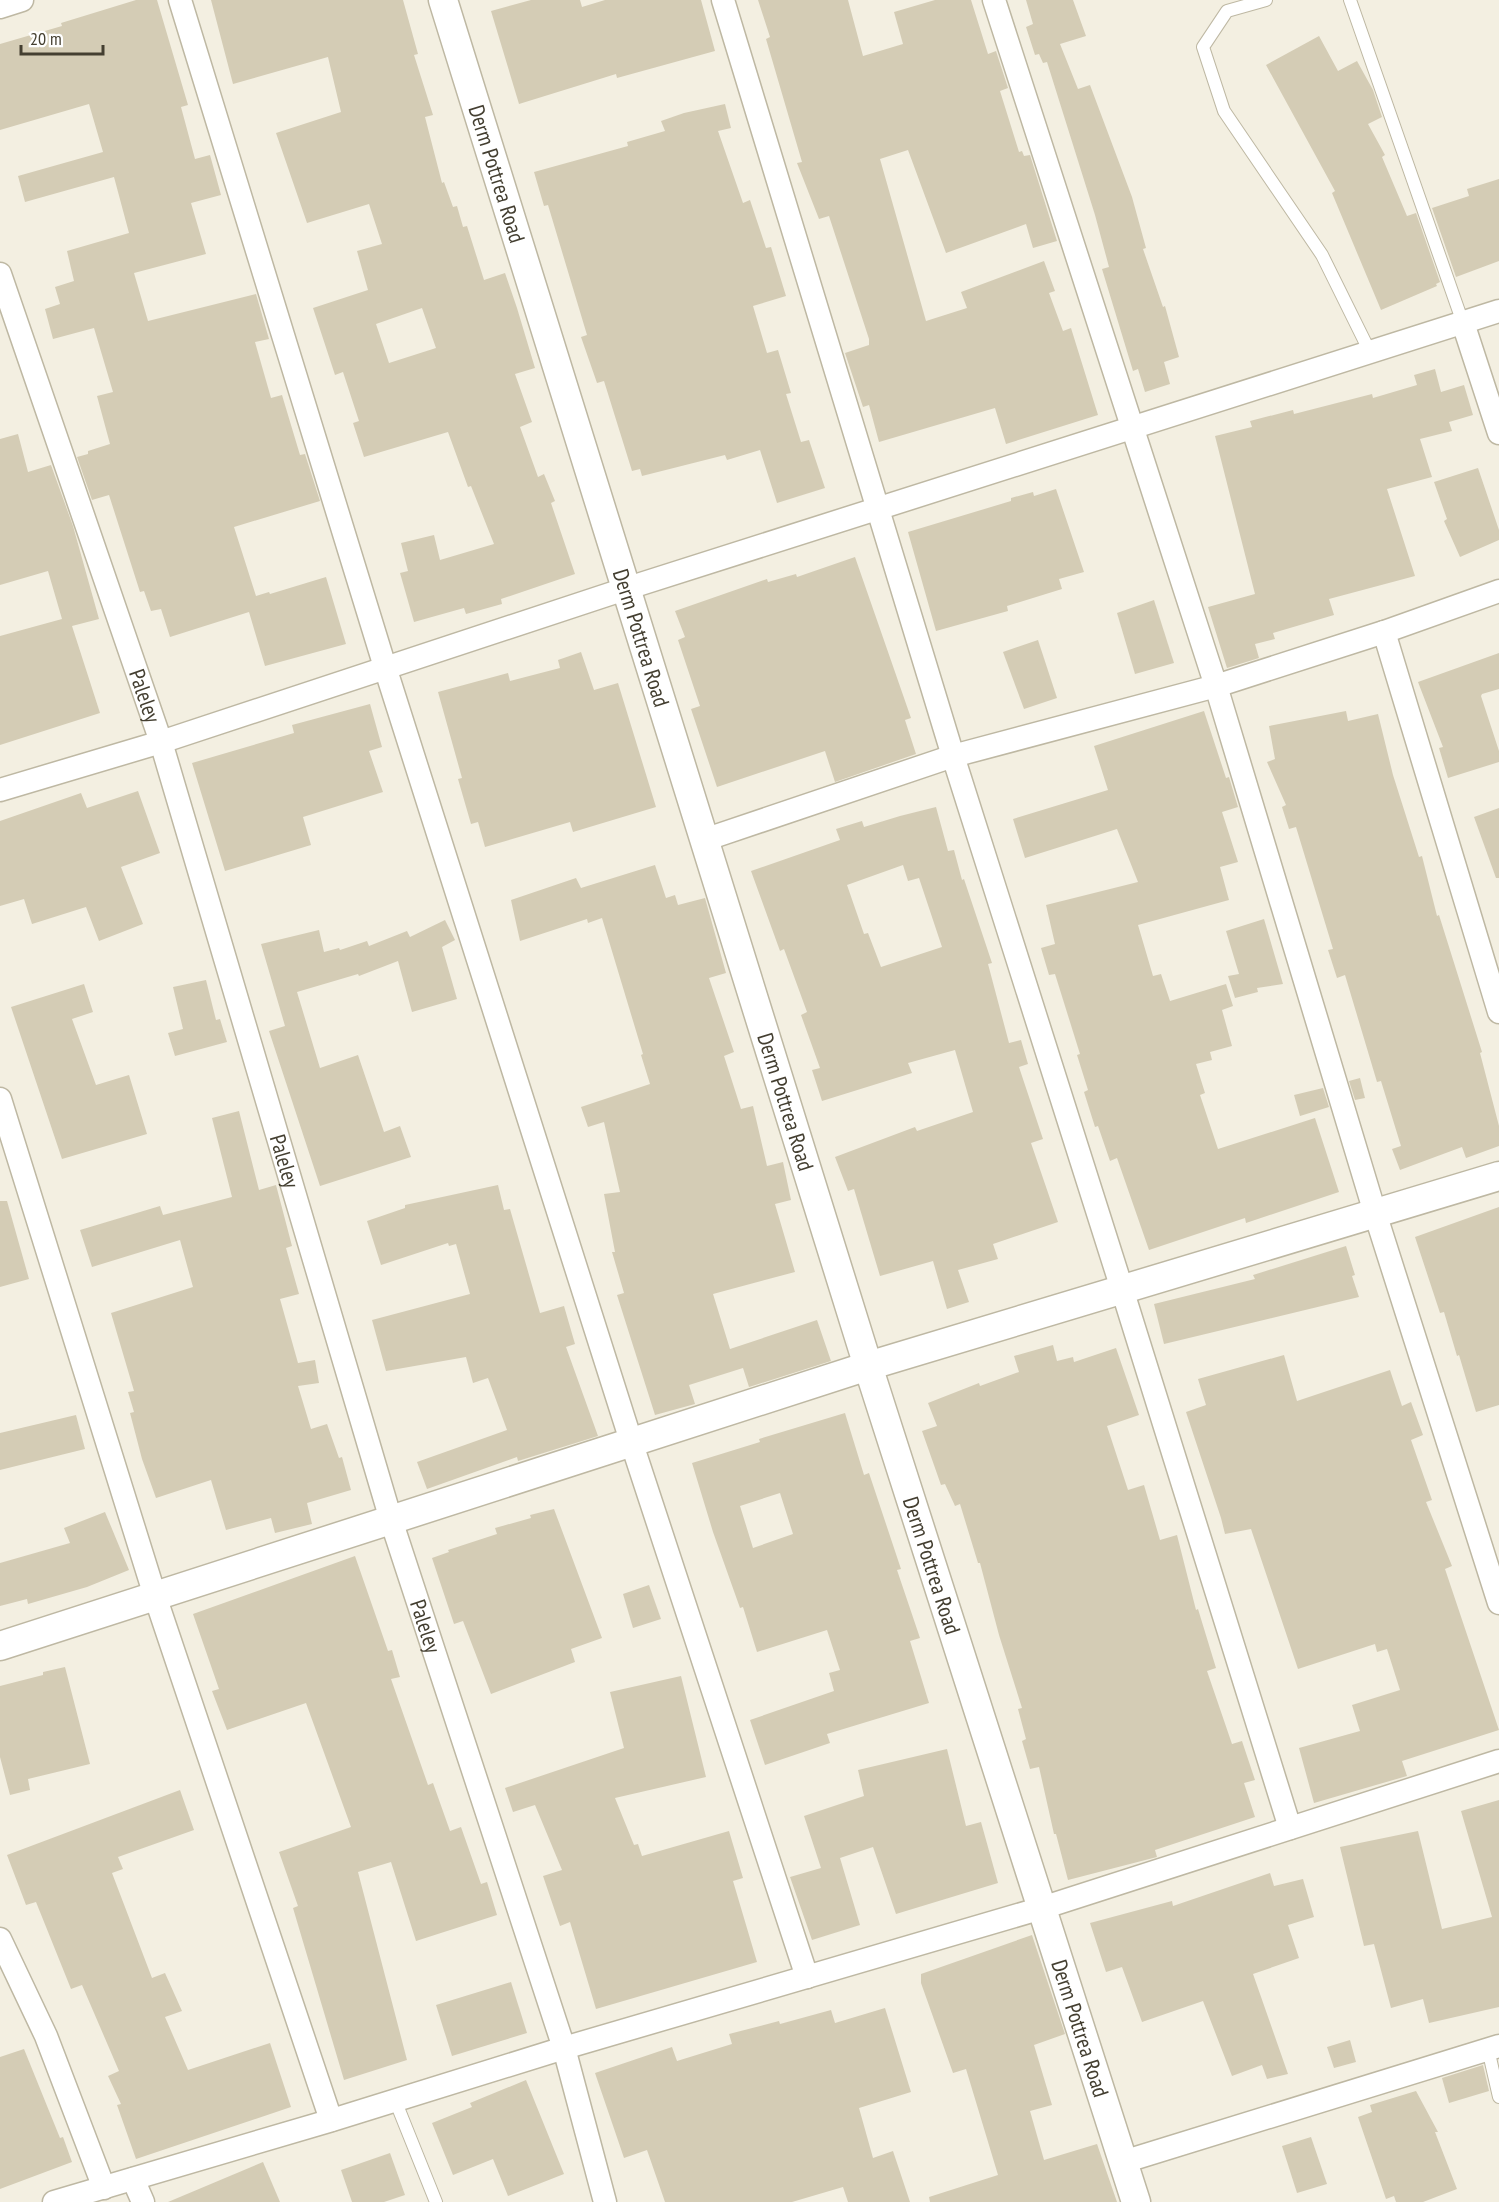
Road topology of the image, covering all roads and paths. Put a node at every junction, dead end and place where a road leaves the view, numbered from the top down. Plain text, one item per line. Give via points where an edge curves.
1 (22, 0) edge
2 (180, 0) edge
3 (443, 0) edge
4 (723, 0) edge
5 (994, 0) edge
6 (1266, 0) edge
7 (1350, 0) edge
8 (0, 7) edge
9 (0, 274) edge
10 (1499, 311) edge
11 (1463, 323) junction
12 (1370, 352) junction
13 (1133, 428) junction
14 (1499, 432) edge
15 (878, 509) junction
16 (625, 589) junction
17 (1499, 591) edge
18 (1384, 632) junction
19 (385, 667) junction
20 (1216, 686) junction
21 (161, 741) junction
22 (953, 756) junction
23 (0, 790) edge
24 (704, 840) junction
25 (1499, 1012) edge
26 (0, 1099) edge
27 (1499, 1176) edge
28 (1375, 1213) junction
29 (1122, 1289) junction
30 (868, 1366) junction
31 (631, 1441) junction
32 (391, 1520) junction
33 (155, 1596) junction
34 (1499, 1603) edge
35 (0, 1646) edge
36 (1499, 1761) edge
37 (1290, 1828) junction
38 (1042, 1908) junction
39 (0, 1939) edge
40 (807, 1977) junction
41 (564, 2048) junction
42 (1493, 2048) edge
43 (1499, 2097) edge
44 (395, 2100) junction
45 (331, 2120) junction
46 (1123, 2162) junction
47 (133, 2179) junction
48 (104, 2188) junction
49 (54, 2202) edge
50 (143, 2202) edge
51 (436, 2202) edge
52 (605, 2202) edge
53 (1136, 2202) edge

1 - 8 street
2 - 19 street
3 - 16 street, Derm Pottrea Road
4 - 15 street
5 - 13 street
6 - 12 lane via 1227,12 1203,47 1224,111 1322,255
7 - 11 lane
9 - 21 street, Paleley
10 - 11 street
11 - 12 street
11 - 14 street
12 - 13 street
13 - 15 street
13 - 20 street
15 - 16 street
15 - 22 street
16 - 19 street
16 - 24 street, Derm Pottrea Road
17 - 18 street
18 - 20 street
18 - 25 street
19 - 21 street
19 - 31 street
20 - 22 street
20 - 28 street
21 - 23 street
21 - 32 street, Paleley
22 - 24 street
22 - 29 street
24 - 30 street, Derm Pottrea Road
26 - 33 street
27 - 28 street
28 - 29 street
28 - 34 street
29 - 30 street
29 - 37 street
30 - 31 street
30 - 38 street, Derm Pottrea Road
31 - 32 street
31 - 40 street
32 - 33 street
32 - 41 street, Paleley
33 - 35 street
33 - 45 street
36 - 37 street
37 - 38 street
38 - 40 street
38 - 46 street, Derm Pottrea Road
39 - 48 street via 46,2036
40 - 41 street
41 - 44 street
41 - 52 street, Paleley
42 - 43 lane
42 - 46 street
44 - 45 street
44 - 51 lane
45 - 47 street
46 - 53 street, Derm Pottrea Road
47 - 48 street
47 - 50 street
48 - 49 street

